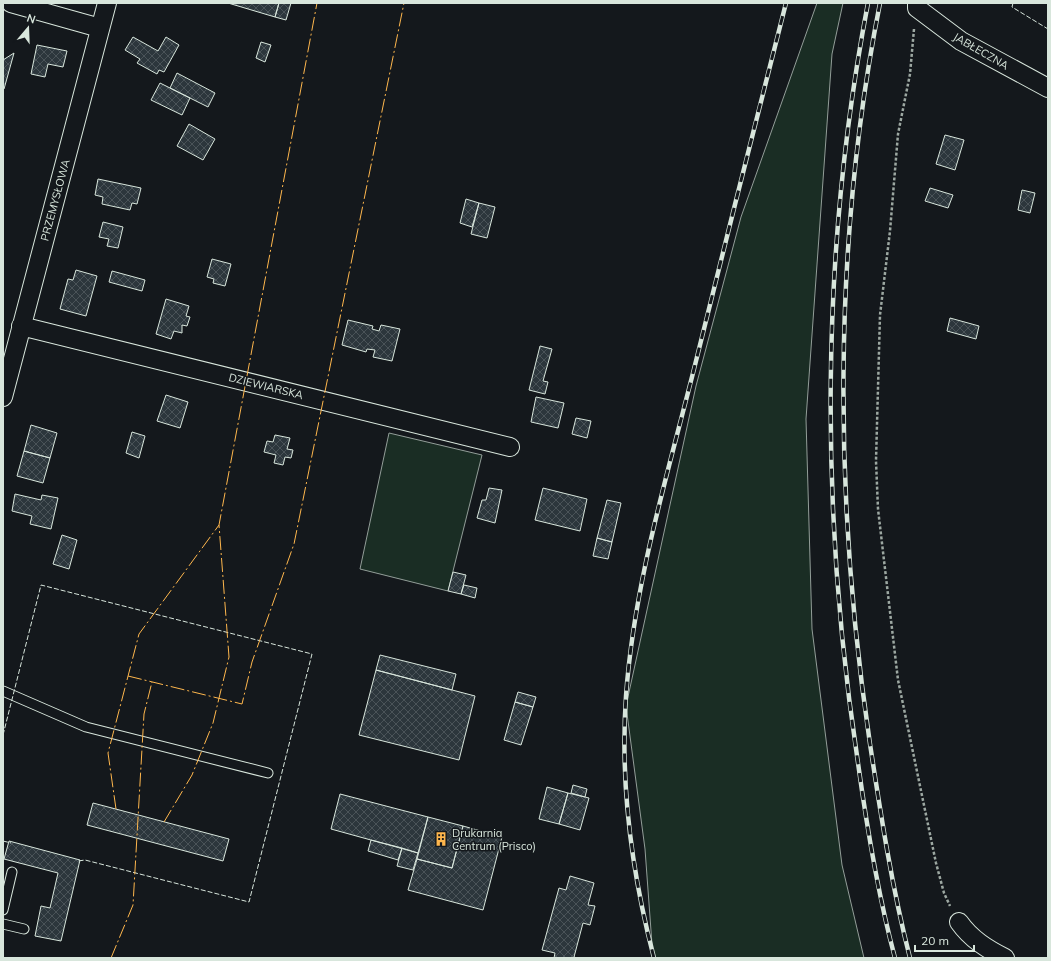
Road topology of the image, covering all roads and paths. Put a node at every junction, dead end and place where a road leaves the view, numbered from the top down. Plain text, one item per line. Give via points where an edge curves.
1 (11, 3) edge
2 (107, 3) edge
3 (917, 6) edge
4 (100, 28) junction
5 (1048, 88) edge
6 (21, 326) junction
7 (3, 397) edge
8 (510, 447) dead end
9 (3, 691) edge
10 (268, 773) dead end
11 (12, 872) dead end
12 (3, 910) edge
13 (959, 922) joint
14 (3, 924) edge
15 (24, 929) dead end
16 (1005, 958) edge

1 - 4 street
2 - 4 street, PRZEMYSŁOWA
3 - 5 street, JABŁECZNA via 961,41
3 - 13 path via 910,74 898,134 880,315 877,482 898,680 936,863 944,893
4 - 6 street, PRZEMYSŁOWA
6 - 7 street, PRZEMYSŁOWA
6 - 8 street, DZIEWIARSKA
9 - 10 lane via 86,727
11 - 12 lane
13 - 16 street via 966,932 986,948
14 - 15 lane

